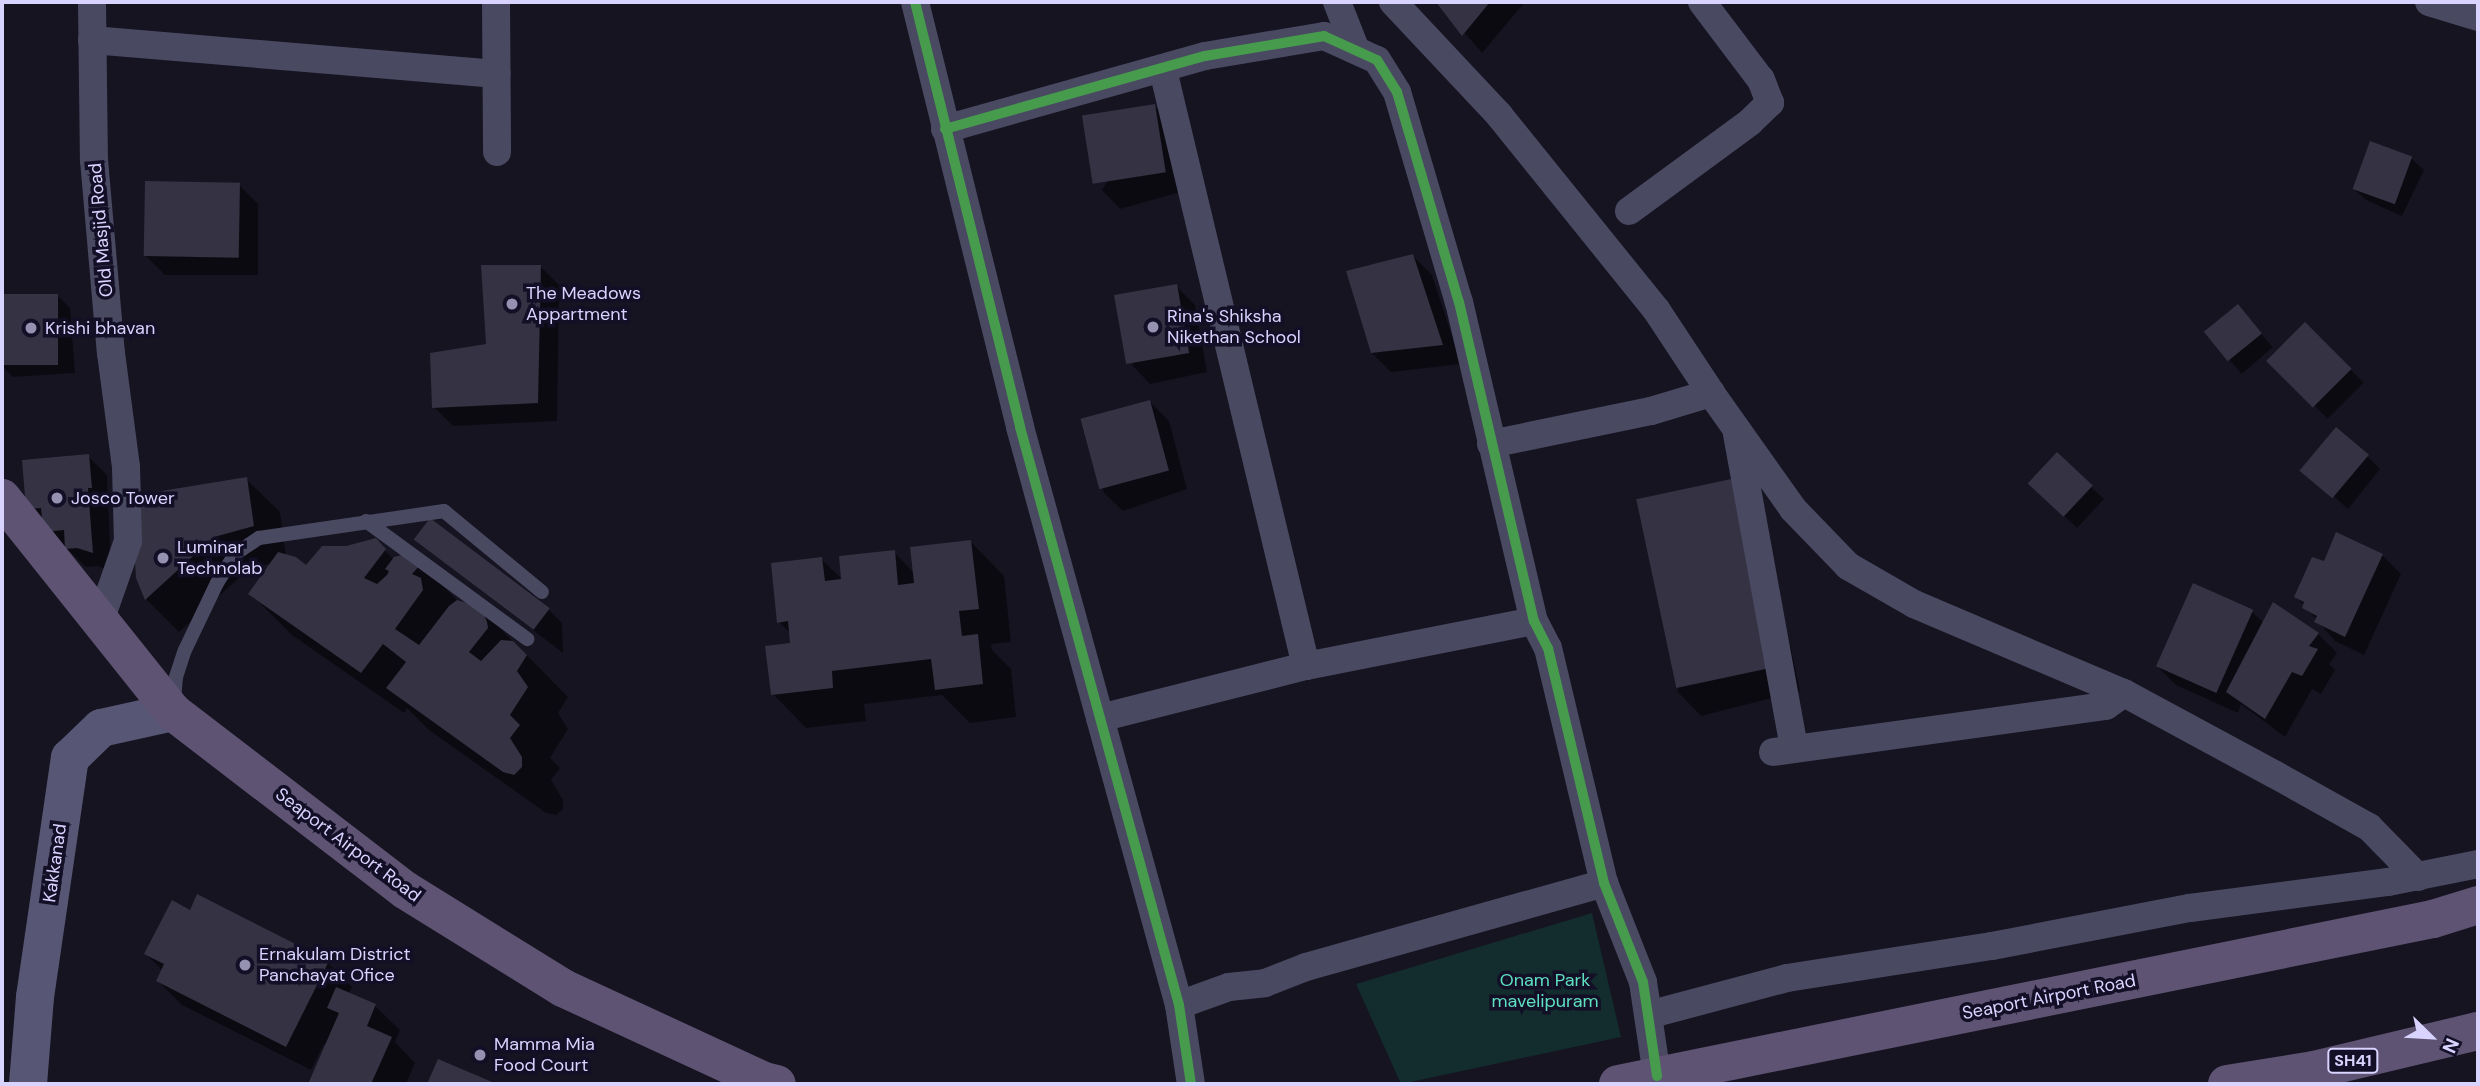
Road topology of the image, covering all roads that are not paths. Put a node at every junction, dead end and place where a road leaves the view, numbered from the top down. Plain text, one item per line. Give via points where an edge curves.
1 (92, 2) edge
2 (496, 2) edge
3 (915, 2) edge
4 (1337, 2) edge
5 (1393, 2) edge
6 (1702, 2) edge
7 (2429, 2) edge
8 (2478, 17) edge
9 (92, 40) junction
10 (1355, 47) junction
11 (1163, 70) junction
12 (496, 74) junction
13 (945, 129) junction
14 (497, 152) dead end
15 (1629, 211) dead end
16 (1711, 393) junction
17 (1736, 424) junction
18 (1491, 443) junction
19 (2, 498) edge
20 (366, 521) junction
21 (542, 592) dead end
22 (100, 621) junction
23 (1534, 621) junction
24 (527, 639) dead end
25 (1306, 666) junction
26 (2124, 693) junction
27 (173, 712) junction
28 (1100, 718) junction
29 (2478, 864) edge
30 (2418, 877) junction
31 (1604, 883) junction
32 (2478, 905) edge
33 (1180, 1005) junction
34 (1648, 1015) junction
35 (2478, 1031) edge
36 (2315, 1077) edge
37 (1657, 1080) edge
38 (28, 1084) edge
39 (777, 1084) edge
40 (1191, 1084) edge
41 (1618, 1084) edge
42 (2227, 1084) edge

1 - 9 street, Old Masjid Road
2 - 12 street
3 - 13 street
4 - 10 street
5 - 16 street via 1508,126 1657,311
6 - 15 street via 1761,80 1770,103
7 - 8 street
9 - 12 street
9 - 22 street, Old Masjid Road via 94,160 125,467 128,541
10 - 11 street via 1324,36 1205,56
10 - 18 street via 1377,60 1397,92 1459,302
11 - 13 street
11 - 25 street
12 - 14 street
13 - 28 street
16 - 17 street
16 - 18 street via 1651,411
17 - 26 street via 1793,509 1848,566 1914,604
17 - 26 street via 1784,750 2106,706
18 - 23 street
19 - 22 main road, Seaport Airport Road
20 - 21 lane via 444,511
20 - 24 lane
20 - 27 lane via 259,538 235,554 186,650 176,677
22 - 27 main road, Seaport Airport Road
23 - 25 street
23 - 31 street via 1548,648
25 - 28 street
26 - 30 street via 2369,827
27 - 38 main road, Kakkanad via 101,728 70,758 35,997
27 - 39 main road, Seaport Airport Road via 405,890 563,988
28 - 33 street
29 - 30 street
30 - 34 street via 2190,908 1992,946 1787,978
31 - 33 street via 1306,967 1265,983 1229,987
31 - 34 street via 1643,982
32 - 37 main road, Seaport Airport Road via 2433,919
33 - 40 street
34 - 37 street
35 - 36 main road, SH41
36 - 42 main road, SH41
37 - 41 main road, Seaport Airport Road

